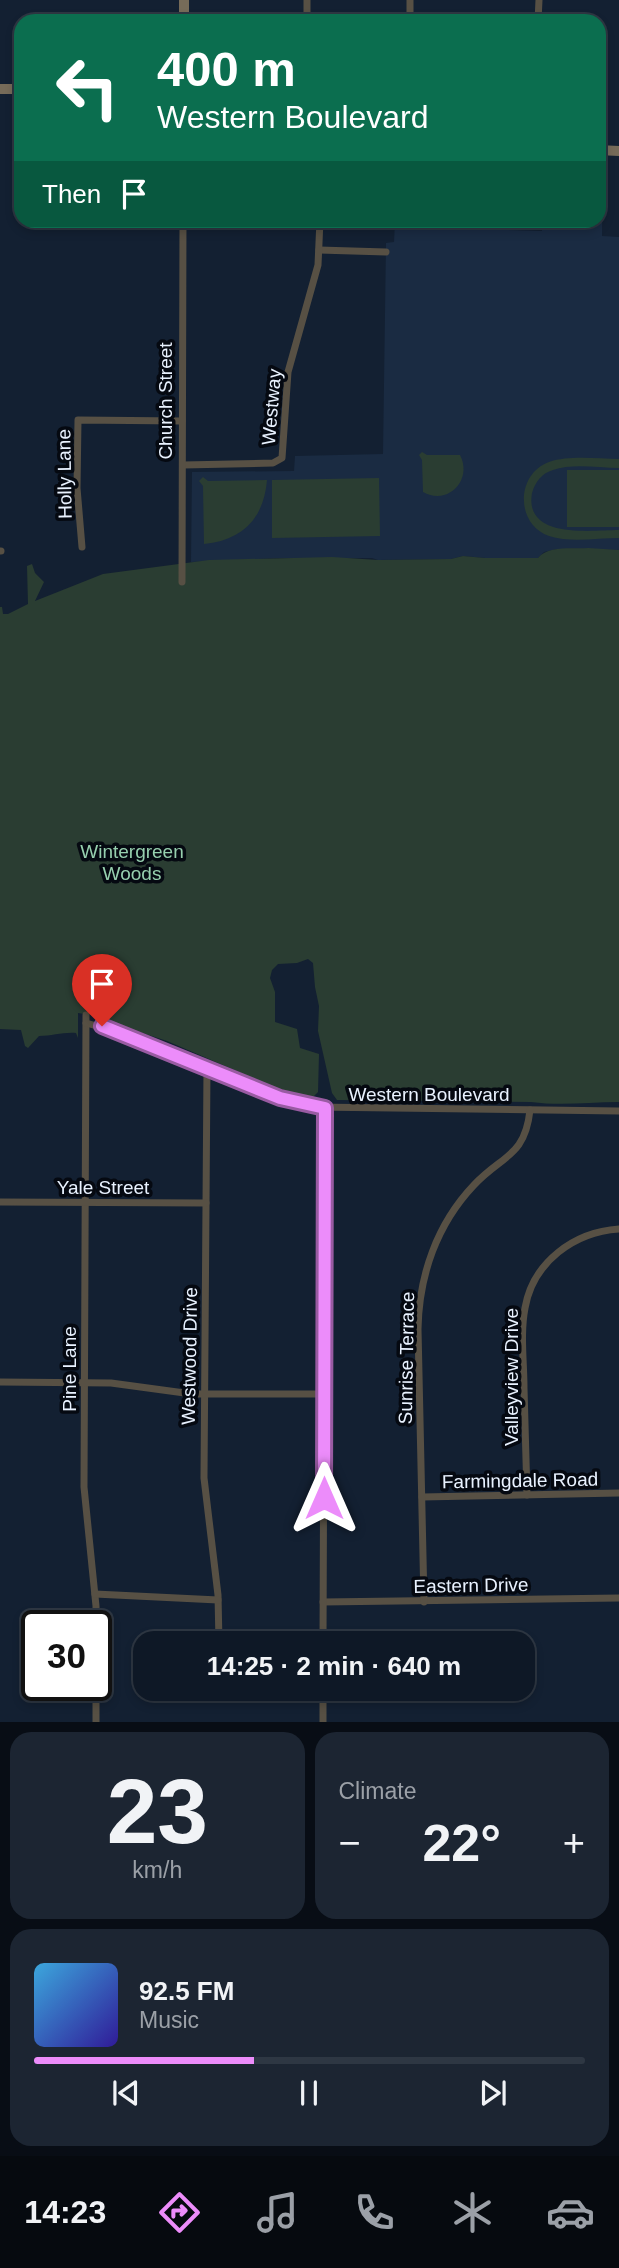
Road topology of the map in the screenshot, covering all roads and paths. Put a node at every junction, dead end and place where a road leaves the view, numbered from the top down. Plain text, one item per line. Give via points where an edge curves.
1 (184, 228) edge
2 (320, 228) edge
3 (319, 250) junction
4 (386, 251) dead end
5 (183, 421) junction
6 (183, 465) junction
7 (82, 547) dead end
8 (182, 582) dead end
9 (86, 1019) joint
10 (207, 1068) junction
11 (325, 1108) junction
12 (530, 1110) junction
13 (619, 1111) edge
14 (0, 1202) edge
15 (85, 1202) junction
16 (206, 1203) junction
17 (619, 1229) edge
18 (0, 1382) edge
19 (84, 1382) junction
20 (204, 1394) junction
21 (324, 1394) junction
22 (619, 1493) edge
23 (527, 1495) junction
24 (422, 1497) junction
25 (95, 1594) junction
26 (619, 1598) edge
27 (218, 1600) junction
28 (323, 1602) junction
29 (424, 1602) junction
30 (219, 1631) edge
31 (323, 1631) edge
32 (323, 1701) edge
33 (96, 1722) edge
34 (323, 1722) edge

1 - 5 street, Church Street
2 - 3 street, Westway
3 - 4 street
3 - 6 street, Westway via 288,372 282,458 273,463
5 - 6 street, Church Street
5 - 7 street, Holly Lane via 78,420
6 - 8 street, Church Street
9 - 10 street, Western Boulevard
9 - 15 street, Pine Lane
10 - 11 street, Western Boulevard via 280,1098
10 - 16 street, Westwood Drive
11 - 12 street, Western Boulevard
11 - 21 street
12 - 13 street, Western Boulevard
12 - 24 street, Sunrise Terrace via 523,1141 463,1198 440,1233 425,1272 418,1329
14 - 15 street, Yale Street
15 - 16 street, Yale Street
15 - 19 street, Pine Lane
16 - 20 street, Westwood Drive
17 - 23 street, Valleyview Drive via 593,1233 569,1244 546,1264 530,1290 523,1327
18 - 19 street
19 - 20 street
19 - 25 street, Pine Lane via 84,1493
20 - 21 street
20 - 27 street, Westwood Drive via 204,1495
21 - 28 street
22 - 23 street, Farmingdale Road
23 - 24 street, Farmingdale Road
24 - 29 street, Sunrise Terrace
25 - 27 street
25 - 33 street, Pine Lane
26 - 29 street, Eastern Drive
27 - 30 street, Westwood Drive
28 - 29 street, Eastern Drive
28 - 31 street
32 - 34 street

